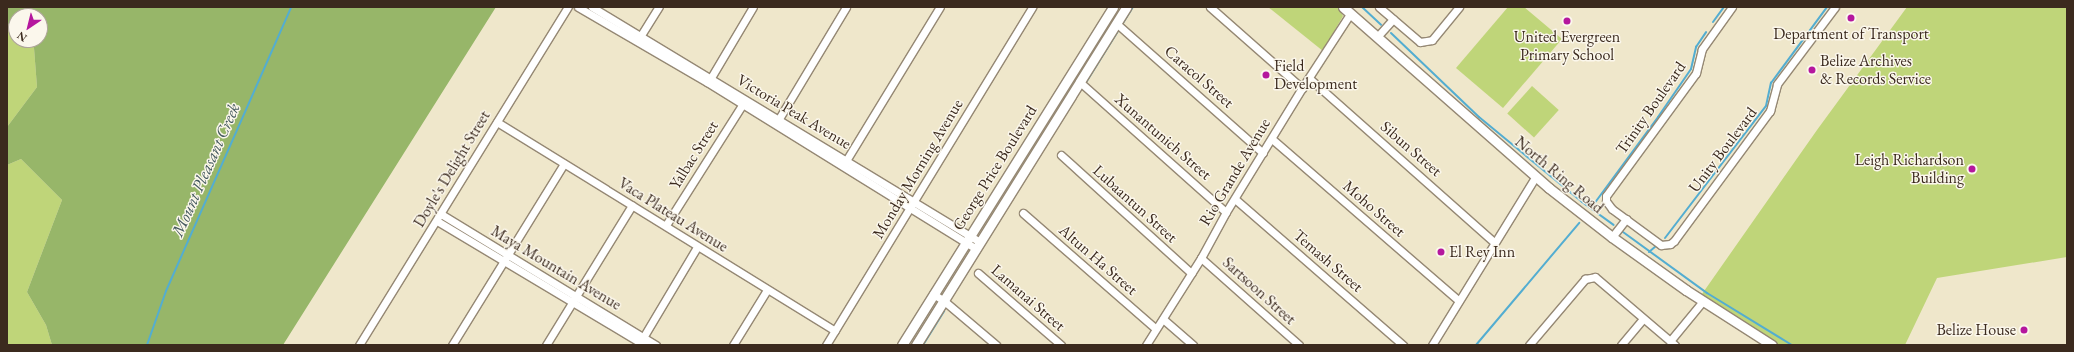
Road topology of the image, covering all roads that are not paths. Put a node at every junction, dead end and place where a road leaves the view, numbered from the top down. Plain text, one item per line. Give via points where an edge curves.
1 (568, 7) edge
2 (578, 7) edge
3 (592, 7) edge
4 (659, 7) edge
5 (753, 7) edge
6 (846, 7) edge
7 (940, 7) edge
8 (1032, 7) edge
9 (1113, 7) edge
10 (1126, 7) edge
11 (1210, 7) edge
12 (1343, 7) edge
13 (1379, 7) edge
14 (1459, 7) edge
15 (1732, 7) edge
16 (1835, 7) edge
17 (1350, 14) junction
18 (1393, 19) junction
19 (1116, 23) junction
20 (1378, 37) junction
21 (639, 39) junction
22 (1309, 78) junction
23 (709, 80) junction
24 (1081, 83) dead end
25 (1302, 88) junction
26 (744, 102) junction
27 (1041, 120) junction
28 (496, 122) junction
29 (777, 122) junction
30 (1051, 127) junction
31 (1272, 139) junction
32 (1264, 152) junction
33 (1061, 154) dead end
34 (844, 163) junction
35 (564, 164) junction
36 (1536, 176) junction
37 (1235, 200) junction
38 (632, 205) junction
39 (912, 205) junction
40 (1226, 212) junction
41 (1023, 213) dead end
42 (441, 214) junction
43 (1626, 219) junction
44 (437, 221) junction
45 (666, 225) junction
46 (1612, 237) junction
47 (968, 240) junction
48 (1494, 242) junction
49 (978, 246) junction
50 (697, 247) junction
51 (507, 258) junction
52 (1201, 258) junction
53 (978, 273) dead end
54 (1191, 273) junction
55 (767, 290) junction
56 (934, 294) junction
57 (574, 300) junction
58 (943, 300) junction
59 (1459, 301) junction
60 (1703, 301) junction
61 (1163, 319) junction
62 (1643, 319) junction
63 (1156, 329) junction
64 (835, 331) junction
65 (642, 343) edge
66 (1673, 343) edge
67 (359, 345) edge
68 (452, 345) edge
69 (546, 345) edge
70 (656, 345) edge
71 (733, 345) edge
72 (826, 345) edge
73 (902, 345) edge
74 (916, 345) edge
75 (996, 345) edge
76 (1061, 345) edge
77 (1146, 345) edge
78 (1193, 345) edge
79 (1299, 345) edge
80 (1403, 345) edge
81 (1432, 345) edge
82 (1529, 345) edge
83 (1620, 345) edge
84 (1772, 345) edge

1 - 28 street, Doyle's Delight Street
2 - 21 street
3 - 21 street, Victoria Peak Avenue
4 - 21 street
5 - 23 street
6 - 29 street
7 - 34 street
8 - 39 street, Monday Morning Avenue
9 - 27 main road, George Price Boulevard
10 - 19 main road, George Price Boulevard
11 - 25 street
12 - 17 main road, North Ring Road
13 - 18 street
14 - 18 street via 1432,40 1420,42
15 - 43 street, Trinity Boulevard via 1702,49 1696,73 1608,192 1606,201 1609,206
16 - 43 street, Unity Boulevard via 1777,84 1770,111 1674,241 1661,245
17 - 20 main road, North Ring Road
17 - 22 street, Rio Grande Avenue
18 - 20 street
19 - 30 main road, George Price Boulevard
19 - 32 street, Caracol Street
20 - 36 main road, North Ring Road
21 - 23 street, Victoria Peak Avenue
22 - 25 street, Rio Grande Avenue
22 - 48 street, Sibun Street
23 - 26 street, Victoria Peak Avenue
24 - 40 street, Xunantunich Street
25 - 31 street, Rio Grande Avenue
26 - 29 street, Victoria Peak Avenue
26 - 45 street, Yalbac Street
27 - 30 main road
27 - 47 main road, George Price Boulevard
28 - 35 street, Vaca Plateau Avenue
28 - 42 street, Doyle's Delight Street
29 - 34 street, Victoria Peak Avenue
30 - 49 main road, George Price Boulevard
31 - 32 street, Rio Grande Avenue
31 - 59 street, Moho Street
32 - 37 street, Rio Grande Avenue
33 - 54 street, Lubaantun Street
34 - 39 street, Victoria Peak Avenue
35 - 38 street, Vaca Plateau Avenue
35 - 51 street
36 - 46 main road, North Ring Road
36 - 48 street
37 - 40 street, Rio Grande Avenue
37 - 80 street, Temash Street
38 - 45 street, Vaca Plateau Avenue
38 - 57 street
39 - 47 street, Victoria Peak Avenue
39 - 64 street, Monday Morning Avenue
40 - 52 street, Rio Grande Avenue
41 - 63 street, Altun Ha Street
42 - 44 street, Doyle's Delight Street
42 - 51 street, Maya Mountain Avenue
43 - 46 street
44 - 51 street, Maya Mountain Avenue
44 - 67 street, Doyle's Delight Street
45 - 50 street, Vaca Plateau Avenue
46 - 60 main road, North Ring Road
47 - 49 street, Victoria Peak Avenue
47 - 56 main road, George Price Boulevard
48 - 59 street
49 - 58 main road, George Price Boulevard
50 - 55 street, Vaca Plateau Avenue
50 - 65 street
51 - 57 street, Maya Mountain Avenue
51 - 68 street
52 - 54 street, Rio Grande Avenue
52 - 79 street, Sartsoon Street
53 - 76 street, Lamanai Street
54 - 61 street, Rio Grande Avenue
55 - 64 street, Vaca Plateau Avenue
55 - 71 street
56 - 58 street
56 - 73 main road, George Price Boulevard
57 - 65 street, Maya Mountain Avenue
57 - 69 street
58 - 74 main road, George Price Boulevard
58 - 75 street
59 - 81 street
60 - 66 street
60 - 84 main road, North Ring Road
61 - 63 street, Rio Grande Avenue
61 - 78 street
62 - 66 street
62 - 82 street via 1595,277 1585,279
62 - 83 street
63 - 77 street, Rio Grande Avenue
64 - 72 street, Monday Morning Avenue
65 - 70 street, Maya Mountain Avenue

